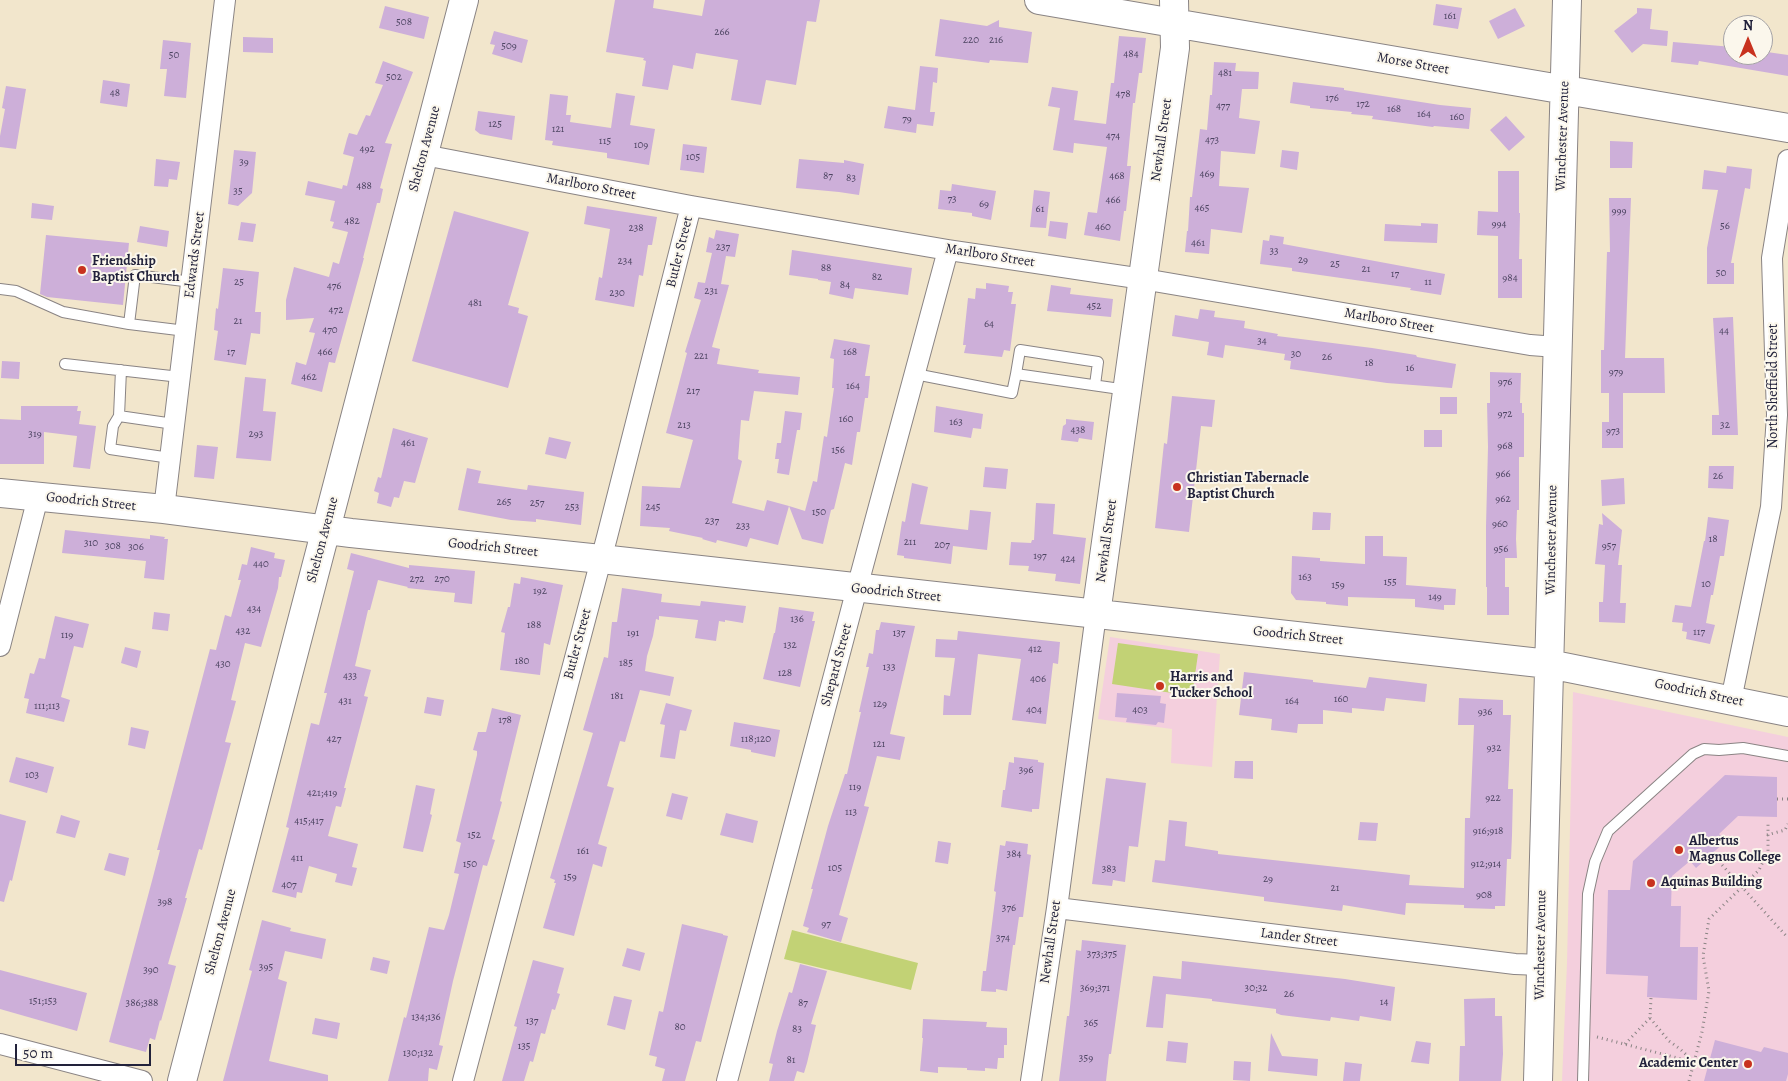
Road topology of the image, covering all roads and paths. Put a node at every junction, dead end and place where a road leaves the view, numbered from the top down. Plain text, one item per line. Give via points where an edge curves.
1 (226, 0) edge
2 (464, 0) edge
3 (1039, 0) edge
4 (1567, 0) edge
5 (1174, 11) edge
6 (1564, 90) junction
7 (1788, 128) edge
8 (424, 155) junction
9 (1788, 160) edge
10 (692, 206) junction
11 (948, 250) junction
12 (1143, 279) junction
13 (192, 282) junction
14 (0, 289) edge
15 (129, 324) junction
16 (186, 331) junction
17 (1557, 347) junction
18 (66, 364) dead end
19 (121, 370) junction
20 (914, 374) junction
21 (1016, 374) junction
22 (180, 377) junction
23 (1095, 385) junction
24 (1128, 390) junction
25 (118, 416) junction
26 (174, 424) junction
27 (170, 458) junction
28 (0, 492) edge
29 (38, 497) junction
30 (164, 509) junction
31 (325, 530) junction
32 (601, 559) junction
33 (857, 588) junction
34 (1096, 614) junction
35 (0, 646) edge
36 (1549, 664) junction
37 (1732, 700) junction
38 (1788, 712) edge
39 (1788, 756) edge
40 (1777, 799) dead end
41 (1788, 799) edge
42 (1768, 822) dead end
43 (1788, 824) edge
44 (1767, 835) junction
45 (1712, 854) dead end
46 (1742, 887) junction
47 (1057, 908) junction
48 (1788, 938) edge
49 (1541, 965) junction
50 (1651, 998) dead end
51 (1650, 1018) junction
52 (1584, 1034) junction
53 (0, 1044) edge
54 (1625, 1044) junction
55 (1694, 1062) junction
56 (142, 1081) edge
57 (182, 1081) edge
58 (463, 1081) edge
59 (727, 1081) edge
60 (1031, 1081) edge
61 (1538, 1081) edge
62 (1583, 1081) edge
63 (1689, 1081) edge

1 - 13 street, Edwards Street
2 - 8 street, Shelton Avenue
3 - 5 street, Morse Street
4 - 6 street, Winchester Avenue
5 - 6 street, Morse Street
5 - 12 street, Newhall Street via 1175,48
6 - 7 street, Morse Street
6 - 17 street, Winchester Avenue
8 - 10 street, Marlboro Street
8 - 31 street, Shelton Avenue
9 - 37 street, North Sheffield Street via 1772,258 1777,415 1771,507
10 - 11 street, Marlboro Street
10 - 32 street, Butler Street
11 - 12 street, Marlboro Street
11 - 20 street, Shepard Street
12 - 17 street, Marlboro Street
12 - 24 street, Newhall Street
13 - 15 lane via 135,275
13 - 16 street, Edwards Street
14 - 15 lane via 16,291 63,312
15 - 16 lane
16 - 22 street, Edwards Street
17 - 36 street, Winchester Avenue
18 - 19 lane
19 - 22 lane
19 - 25 lane
20 - 21 lane via 1012,393
20 - 33 street, Shepard Street
21 - 23 lane
21 - 23 lane via 1020,350 1098,362
22 - 26 street, Edwards Street
23 - 24 lane
24 - 34 street, Newhall Street
25 - 26 lane
25 - 27 lane via 113,426 110,449
26 - 27 street, Edwards Street
27 - 30 street, Edwards Street
28 - 29 street, Goodrich Street
29 - 30 street, Goodrich Street
29 - 35 street
30 - 31 street, Goodrich Street
31 - 32 street, Goodrich Street
31 - 57 street, Shelton Avenue
32 - 33 street, Goodrich Street
32 - 58 street, Butler Street
33 - 34 street, Goodrich Street
33 - 59 street, Shepard Street
34 - 36 street, Goodrich Street
34 - 47 street, Newhall Street
36 - 37 street, Goodrich Street
36 - 49 street, Winchester Avenue
37 - 38 street, Goodrich Street
39 - 52 lane via 1743,748 1704,749 1693,754 1608,831 1595,862 1588,894
40 - 41 path
42 - 44 path
43 - 44 path via 1784,830
44 - 46 path via 1768,851 1759,870
45 - 46 path
46 - 48 path
46 - 55 path via 1709,919 1703,956 1709,991
47 - 49 street, Lander Street
47 - 60 street, Newhall Street
49 - 61 street, Winchester Avenue
50 - 51 path
51 - 54 path
51 - 55 path via 1669,1041
52 - 54 path
52 - 62 lane
53 - 56 street
54 - 55 path
55 - 63 path

